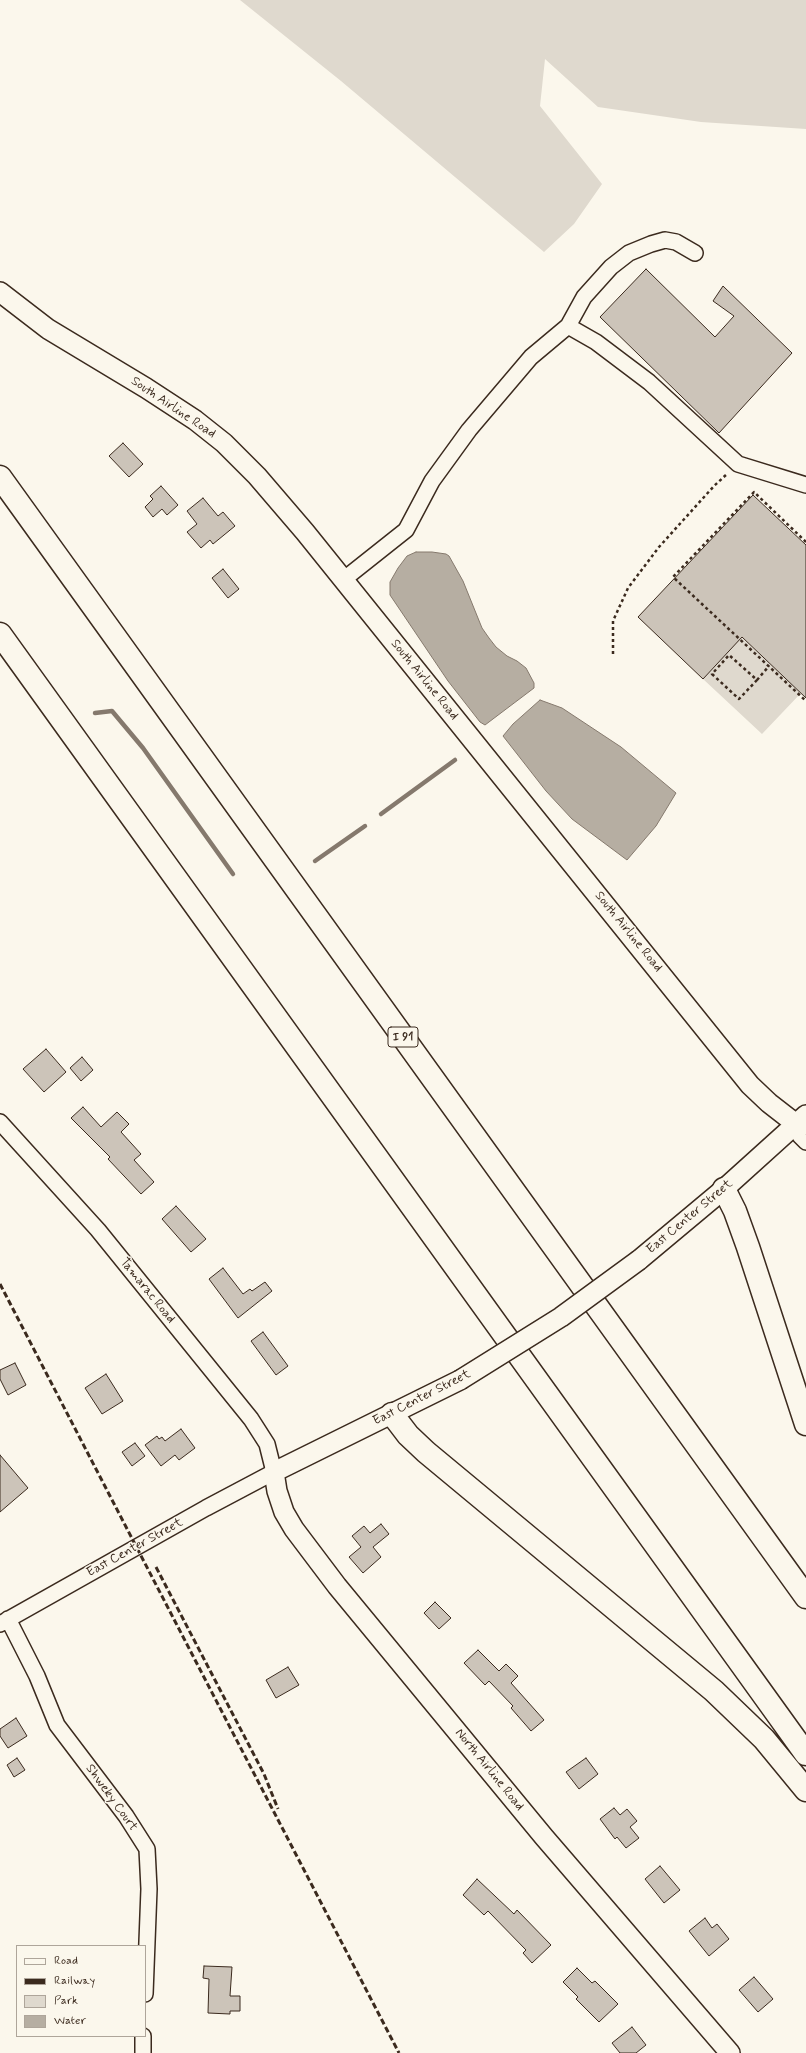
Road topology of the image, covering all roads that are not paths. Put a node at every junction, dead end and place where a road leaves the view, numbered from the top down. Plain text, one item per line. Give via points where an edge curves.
1 (696, 253) dead end
2 (0, 292) edge
3 (568, 326) junction
4 (0, 476) edge
5 (806, 485) edge
6 (344, 580) junction
7 (0, 634) edge
8 (803, 1121) edge
9 (0, 1122) edge
10 (806, 1142) edge
11 (724, 1189) junction
12 (392, 1414) junction
13 (806, 1424) edge
14 (274, 1472) junction
15 (806, 1597) edge
16 (4, 1622) edge
17 (806, 1754) edge
18 (806, 1790) edge
19 (146, 1973) edge
20 (143, 2037) edge
21 (143, 2053) edge
22 (730, 2053) edge

1 - 3 street via 676,242 665,240 629,253 611,267 584,298
2 - 6 main road, South Airline Road via 48,329 167,401 216,436 257,476
3 - 5 street via 596,342 649,382 738,464
3 - 6 street via 531,357 469,430 432,481 406,530
4 - 15 highway, I 91
6 - 8 main road, South Airline Road via 750,1085 769,1103
7 - 17 highway
8 - 10 street via 800,1136
8 - 11 main road, East Center Street
9 - 14 street, Tamarac Road via 98,1230 251,1419 266,1444
11 - 12 main road, East Center Street, bridge via 639,1260 561,1317 460,1380
11 - 13 highway via 748,1247
12 - 14 main road, East Center Street
12 - 18 highway via 408,1435 426,1452 714,1691 764,1739
14 - 16 street, East Center Street
14 - 22 main road, North Airline Road via 278,1498 284,1512 321,1566 544,1837
16 - 19 street, Shweky Court via 37,1676 57,1725 126,1816 147,1849 150,1889
20 - 21 street

